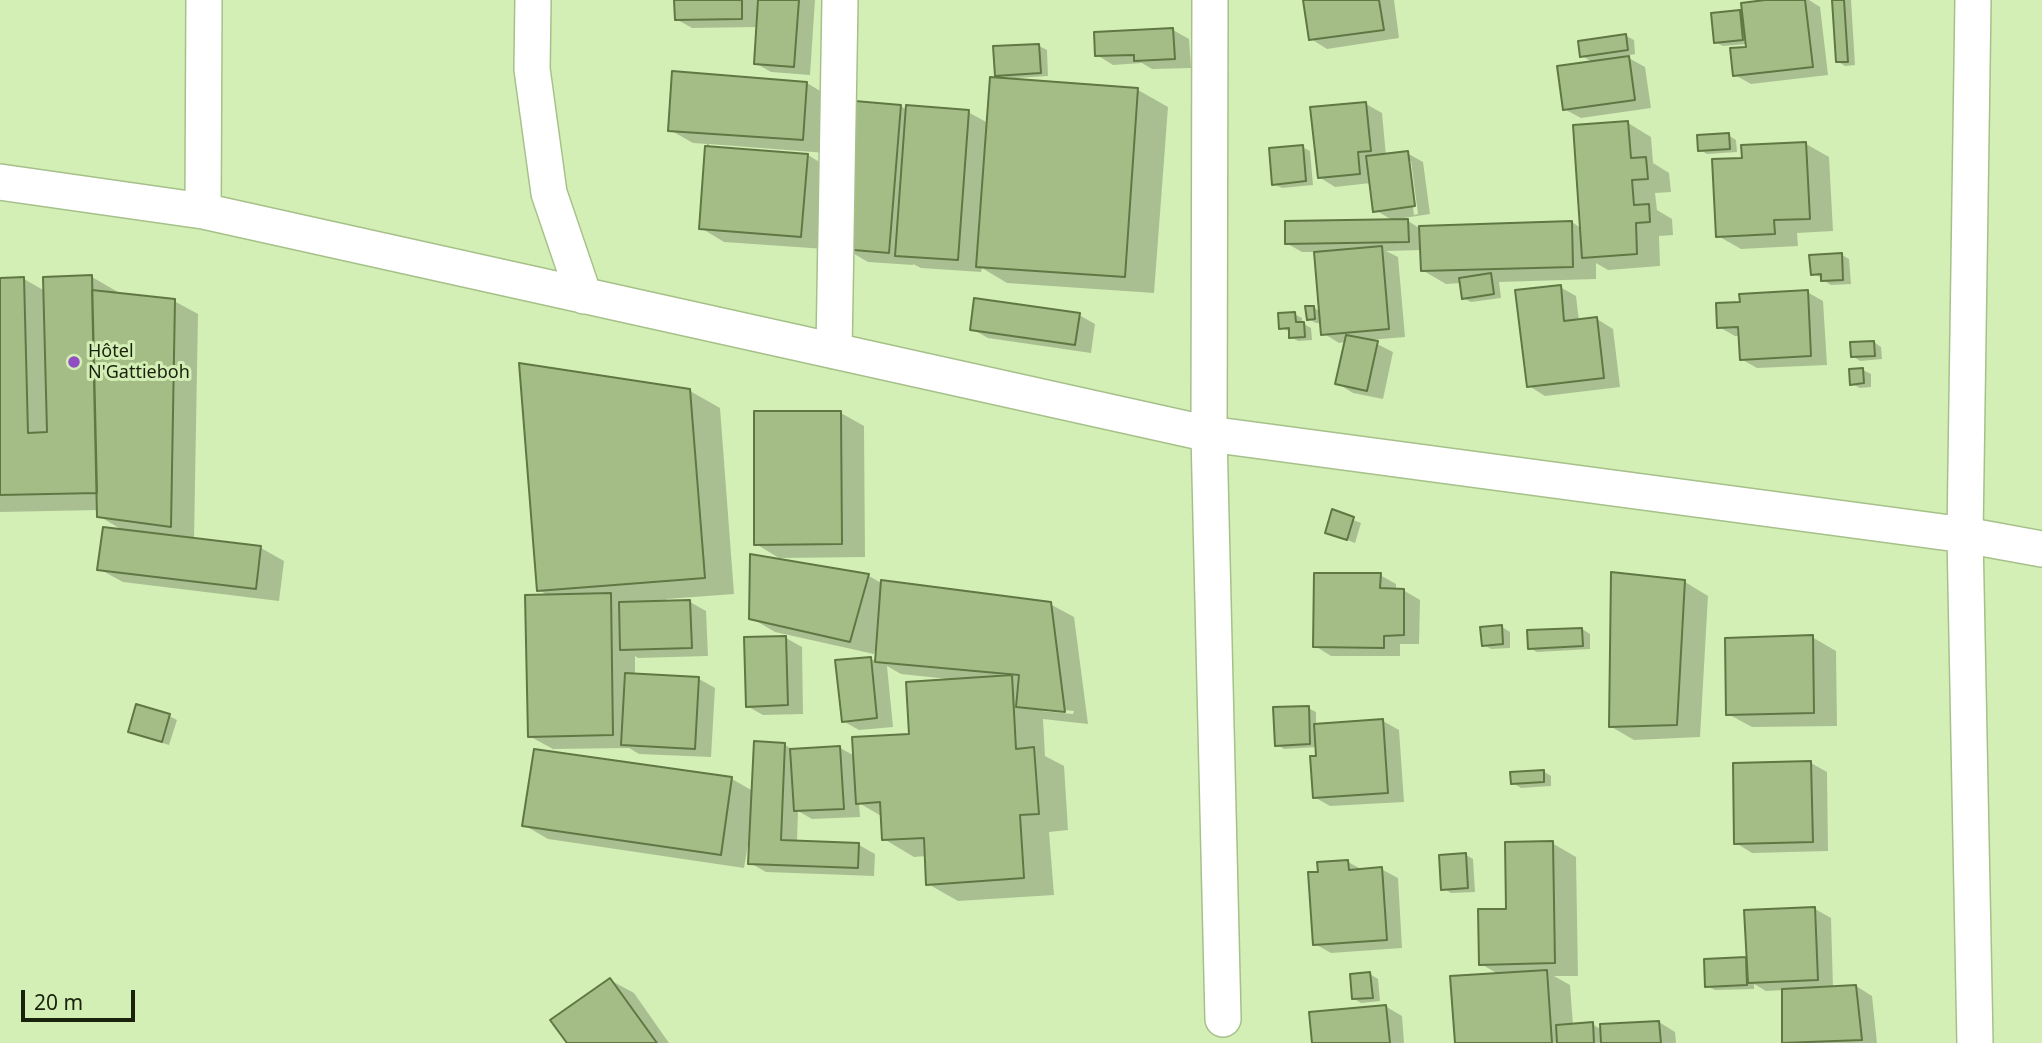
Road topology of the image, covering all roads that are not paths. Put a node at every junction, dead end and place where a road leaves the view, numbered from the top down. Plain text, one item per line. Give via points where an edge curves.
1 (204, 0) edge
2 (533, 0) edge
3 (839, 0) edge
4 (1210, 0) edge
5 (1973, 0) edge
6 (0, 182) edge
7 (203, 211) junction
8 (584, 296) junction
9 (834, 351) junction
10 (1209, 434) junction
11 (1965, 535) junction
12 (2042, 549) edge
13 (1223, 1019) dead end
14 (1975, 1043) edge

1 - 7 street
2 - 8 street via 532,69 550,193
3 - 9 street
4 - 10 street
5 - 11 street
6 - 7 street
7 - 8 street
8 - 9 street
9 - 10 street
10 - 11 street
10 - 13 street
11 - 12 street
11 - 14 street

